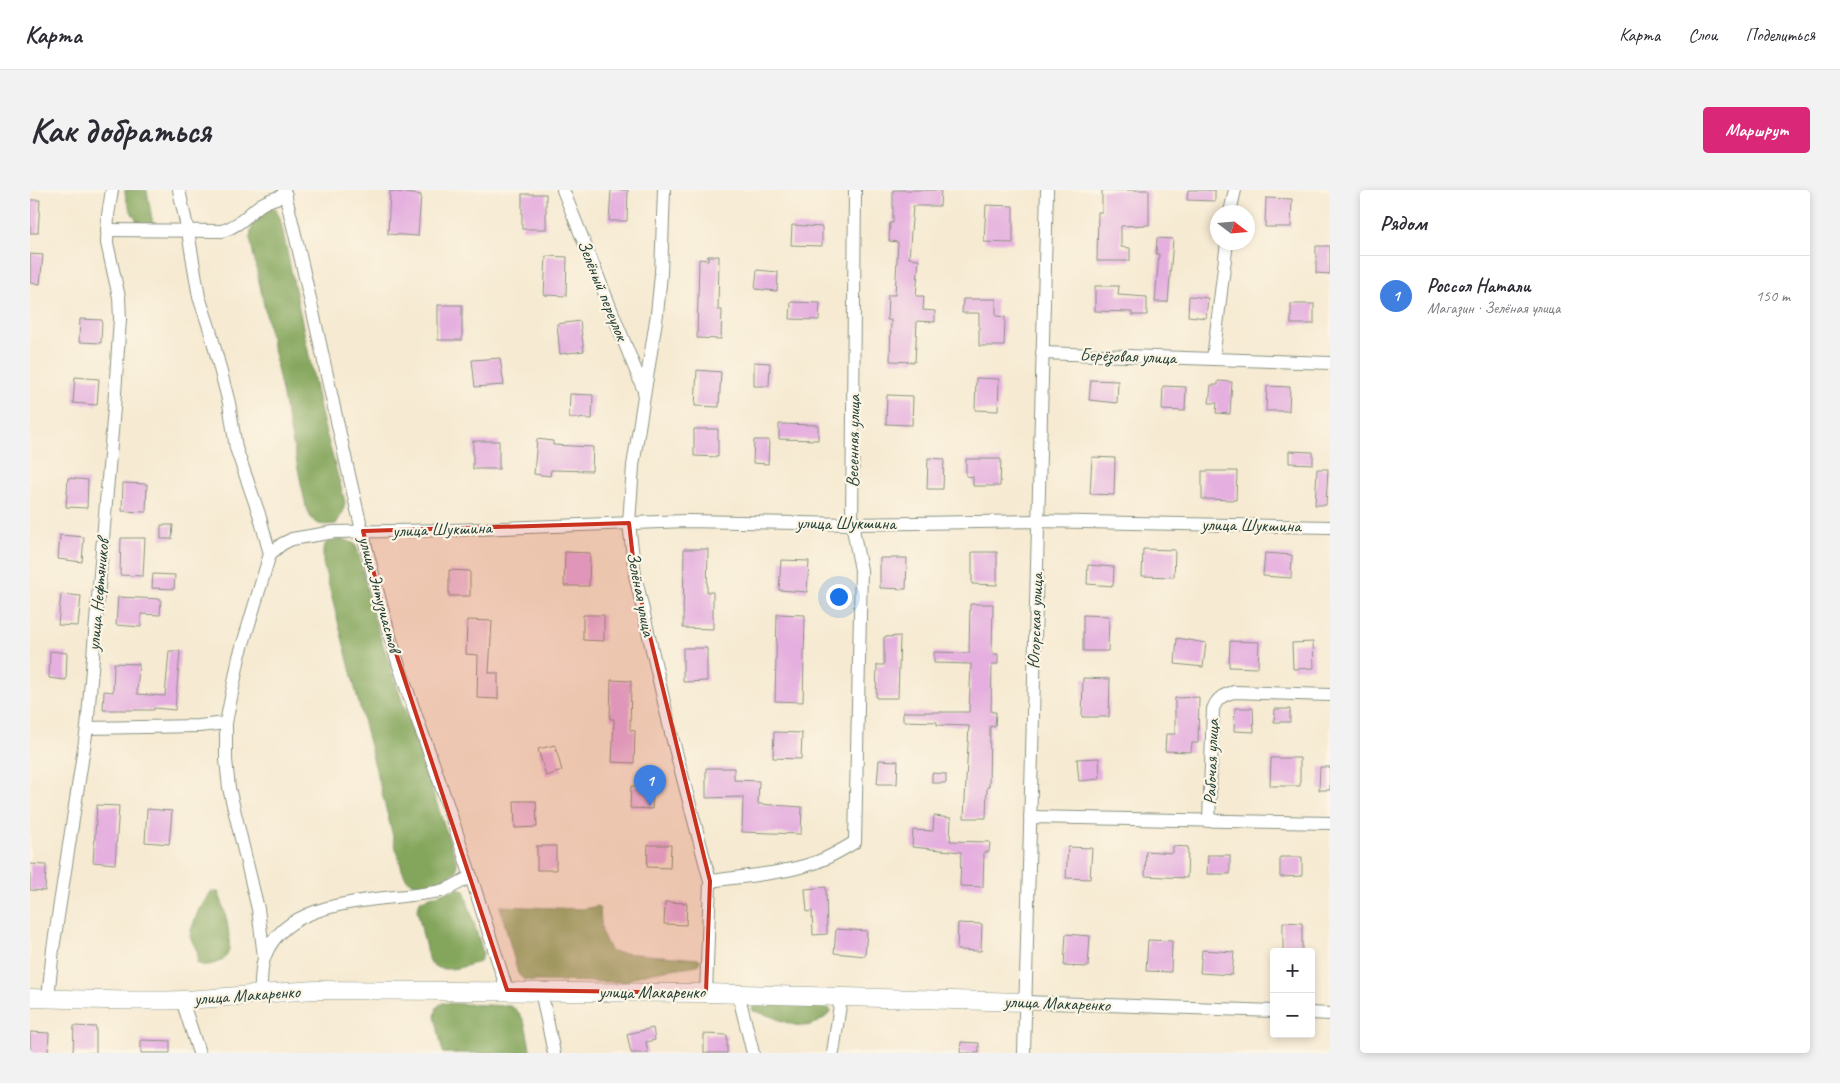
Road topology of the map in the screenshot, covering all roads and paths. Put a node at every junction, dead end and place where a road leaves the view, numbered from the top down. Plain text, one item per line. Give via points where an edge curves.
1 (112, 190) edge
2 (179, 190) edge
3 (563, 190) edge
4 (664, 190) edge
5 (856, 190) edge
6 (1048, 190) edge
7 (1235, 190) edge
8 (285, 192) edge
9 (1232, 205) edge
10 (107, 230) junction
11 (188, 232) junction
12 (1226, 250) edge
13 (1042, 353) junction
14 (1214, 359) junction
15 (1330, 363) edge
16 (644, 391) junction
17 (1038, 520) junction
18 (629, 523) junction
19 (852, 524) junction
20 (1330, 527) edge
21 (363, 531) junction
22 (270, 554) junction
23 (1330, 694) edge
24 (226, 723) junction
25 (87, 728) junction
26 (1030, 818) junction
27 (1209, 821) junction
28 (1330, 823) edge
29 (472, 876) junction
30 (710, 881) junction
31 (264, 957) junction
32 (507, 990) junction
33 (541, 991) junction
34 (706, 993) junction
35 (738, 993) junction
36 (260, 994) junction
37 (30, 998) edge
38 (48, 998) junction
39 (841, 998) junction
40 (182, 1000) junction
41 (1026, 1002) junction
42 (1270, 1011) edge
43 (1315, 1013) edge
44 (1330, 1014) edge
45 (199, 1053) edge
46 (554, 1053) edge
47 (753, 1053) edge
48 (833, 1053) edge
49 (1024, 1053) edge

1 - 10 street, улица Нефтяников
2 - 11 street
3 - 16 street, Зелёный переулок
4 - 16 street, Зелёная улица via 658,298
5 - 19 street, Весенняя улица
6 - 13 street, Югорская улица
7 - 9 street
8 - 11 street via 260,205 232,228 222,232
8 - 21 street, улица Энтузиастов
10 - 11 street
10 - 25 street, улица Нефтяников via 120,319
11 - 22 street via 199,296 229,403 236,448
12 - 14 street
13 - 14 street, Берёзовая улица
13 - 17 street, Югорская улица
14 - 15 street, Берёзовая улица
16 - 18 street, Зелёная улица
17 - 19 street, улица Шукшина
17 - 20 street, улица Шукшина
17 - 26 street, Югорская улица
18 - 19 street, улица Шукшина
18 - 21 street, улица Шукшина
18 - 30 street, Зелёная улица via 635,575 671,733
19 - 30 street, Весенняя улица via 861,570 855,842 833,855 792,869
21 - 22 street, улица Шукшина via 316,534 282,544
21 - 29 street, улица Энтузиастов via 390,635
22 - 24 street via 239,657
23 - 27 street, Рабочая улица via 1234,692 1224,694 1216,701 1213,709
24 - 25 street
24 - 31 street via 229,788 258,909
25 - 38 street, улица Нефтяников
26 - 27 street, Рабочая улица
26 - 41 street, Югорская улица
27 - 28 street, Рабочая улица
29 - 31 street via 442,891 360,901 317,912 278,933
29 - 32 street, улица Энтузиастов
30 - 34 street, Зелёная улица
31 - 36 street
32 - 33 street, улица Макаренко
32 - 36 street, улица Макаренко via 317,990
33 - 34 street, улица Макаренко
33 - 46 street
34 - 35 street, улица Макаренко
35 - 39 street, улица Макаренко
35 - 47 street
36 - 40 street, улица Макаренко
37 - 38 street, улица Макаренко
38 - 40 street, улица Макаренко
39 - 41 street, улица Макаренко
39 - 48 street
40 - 45 street
41 - 42 street, улица Макаренко
41 - 49 street, Югорская улица
43 - 44 street

